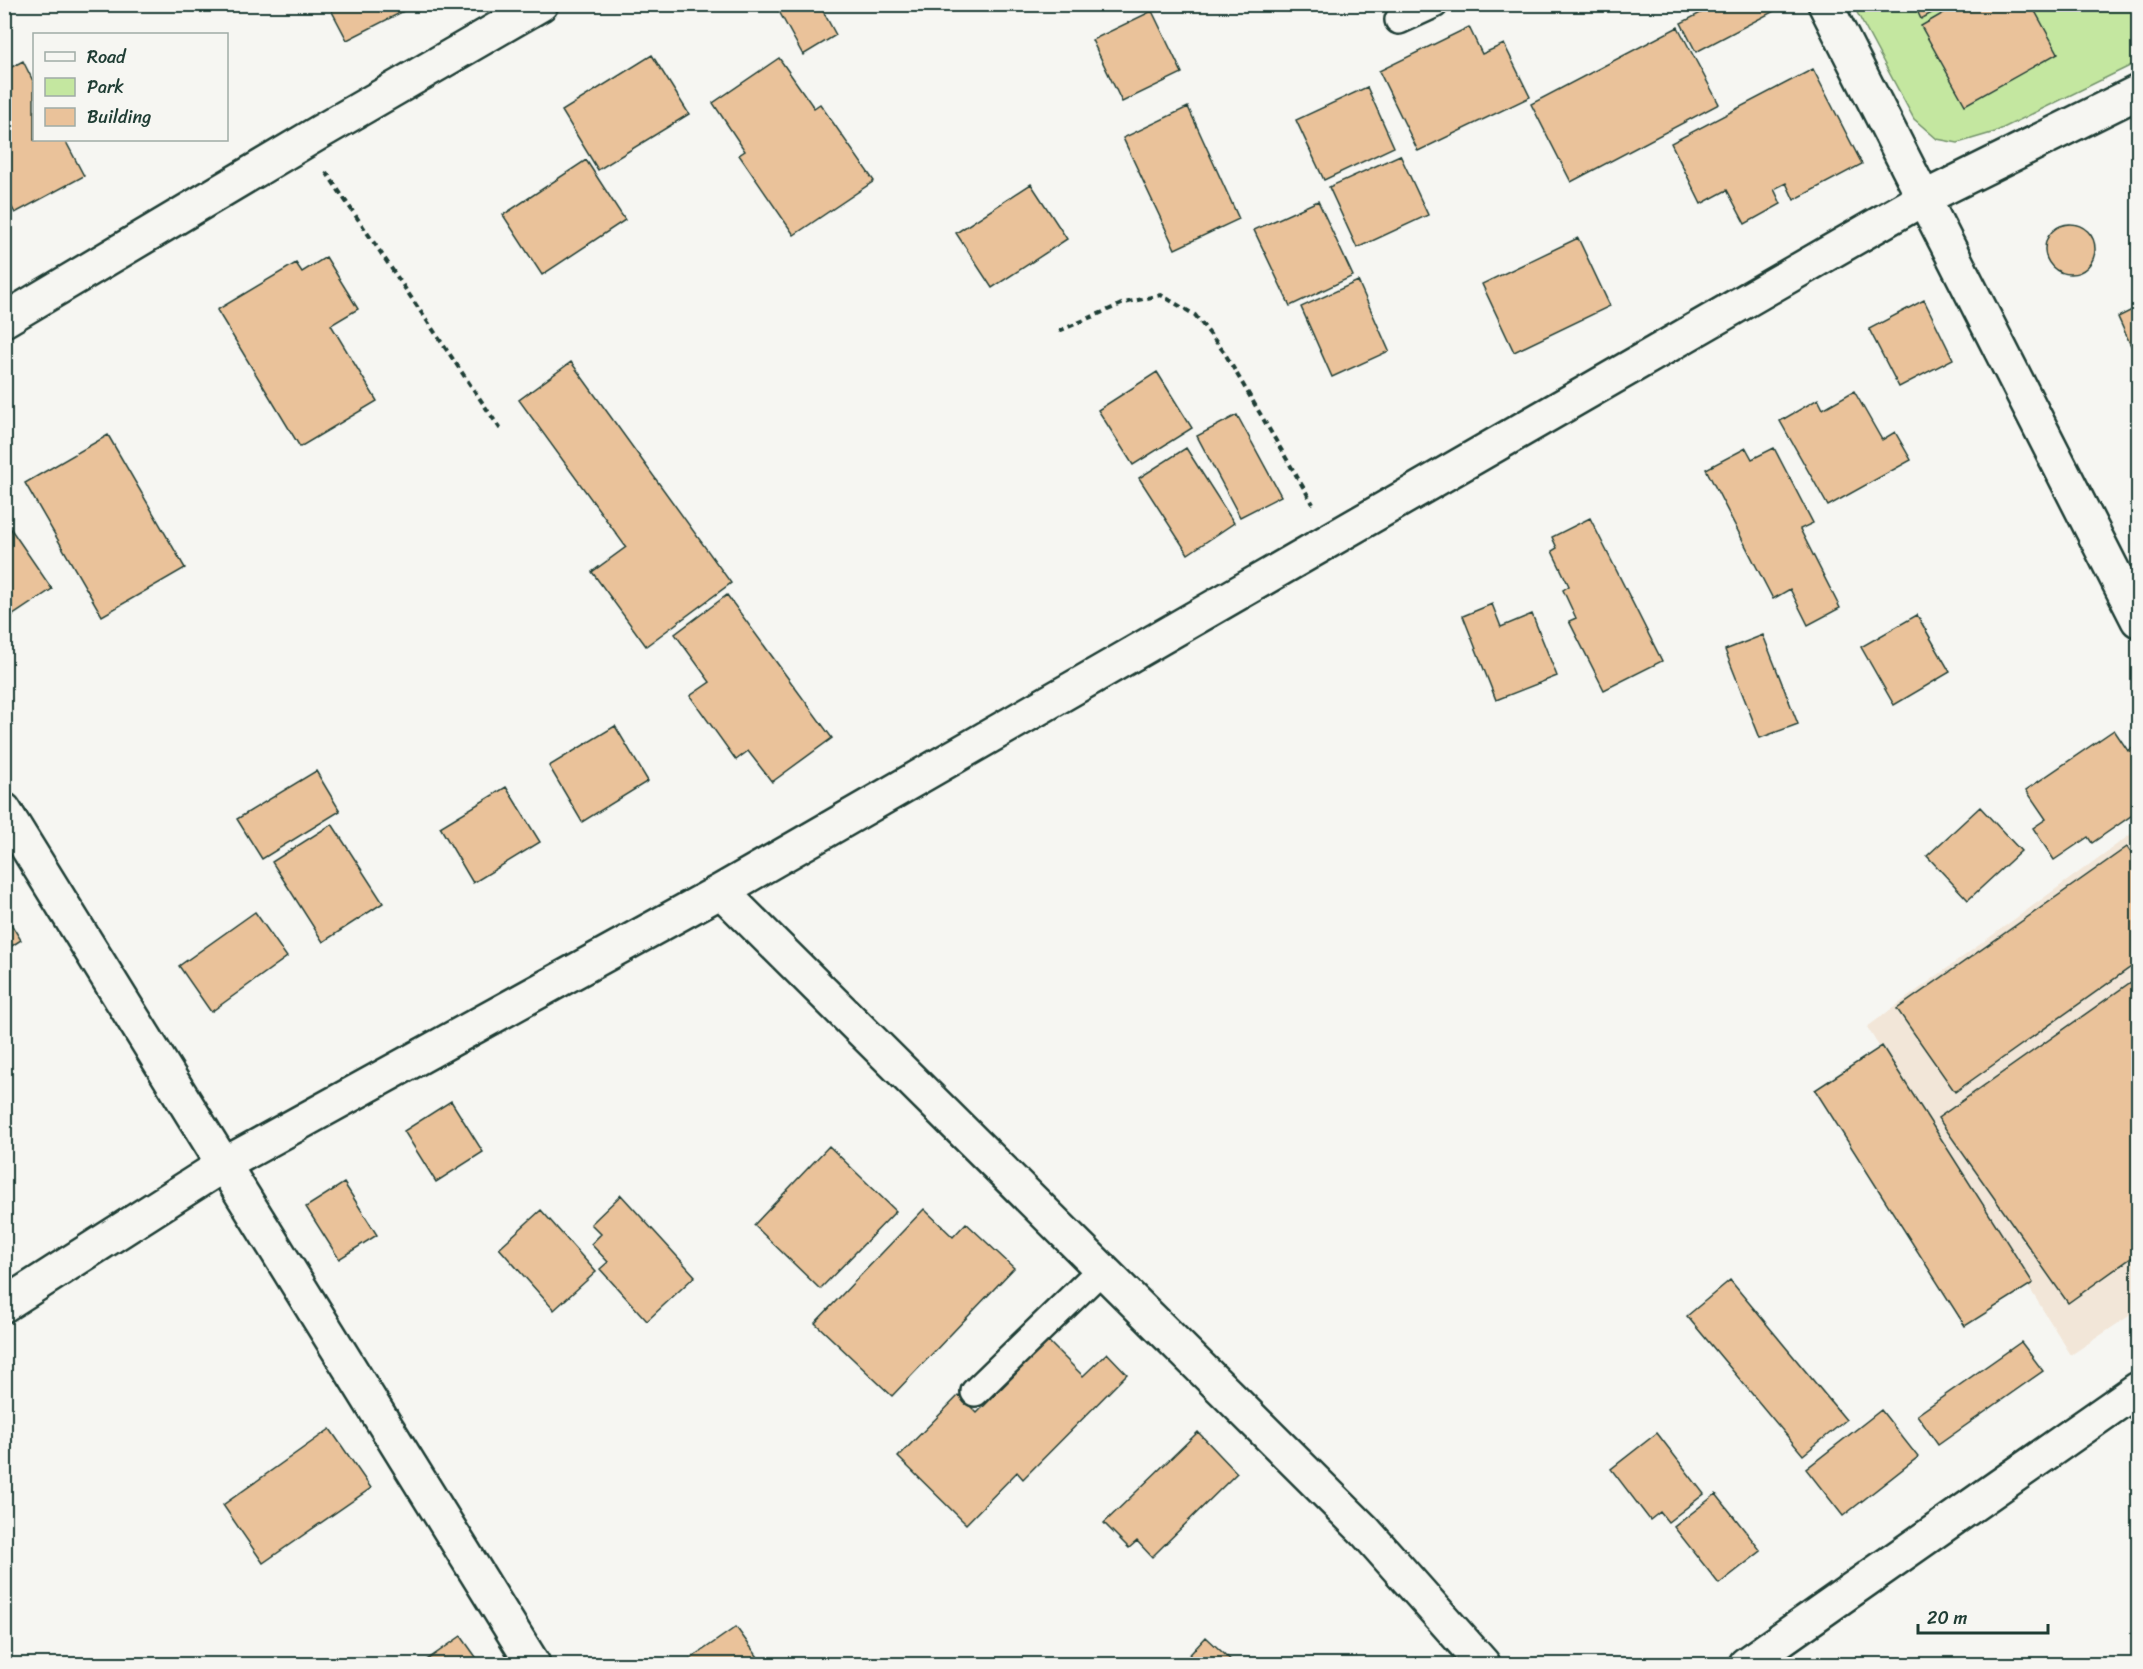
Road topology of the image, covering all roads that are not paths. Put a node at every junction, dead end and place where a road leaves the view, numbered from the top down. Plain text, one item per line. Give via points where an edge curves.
1 (541, 4) edge
2 (1434, 4) edge
3 (1825, 4) edge
4 (1399, 20) dead end
5 (2139, 92) edge
6 (1924, 198) junction
7 (4, 320) edge
8 (2139, 620) edge
9 (4, 810) edge
10 (721, 891) junction
11 (223, 1165) junction
12 (1102, 1269) junction
13 (4, 1305) edge
14 (2139, 1389) edge
15 (975, 1392) dead end
16 (534, 1665) edge
17 (1483, 1665) edge
18 (1746, 1665) edge

1 - 7 street
2 - 4 lane
3 - 6 street
5 - 6 street
6 - 8 street
6 - 10 street
9 - 11 street
10 - 11 street
10 - 12 street
11 - 13 street
11 - 16 street
12 - 15 lane
12 - 17 street via 1365,1531
14 - 18 street

